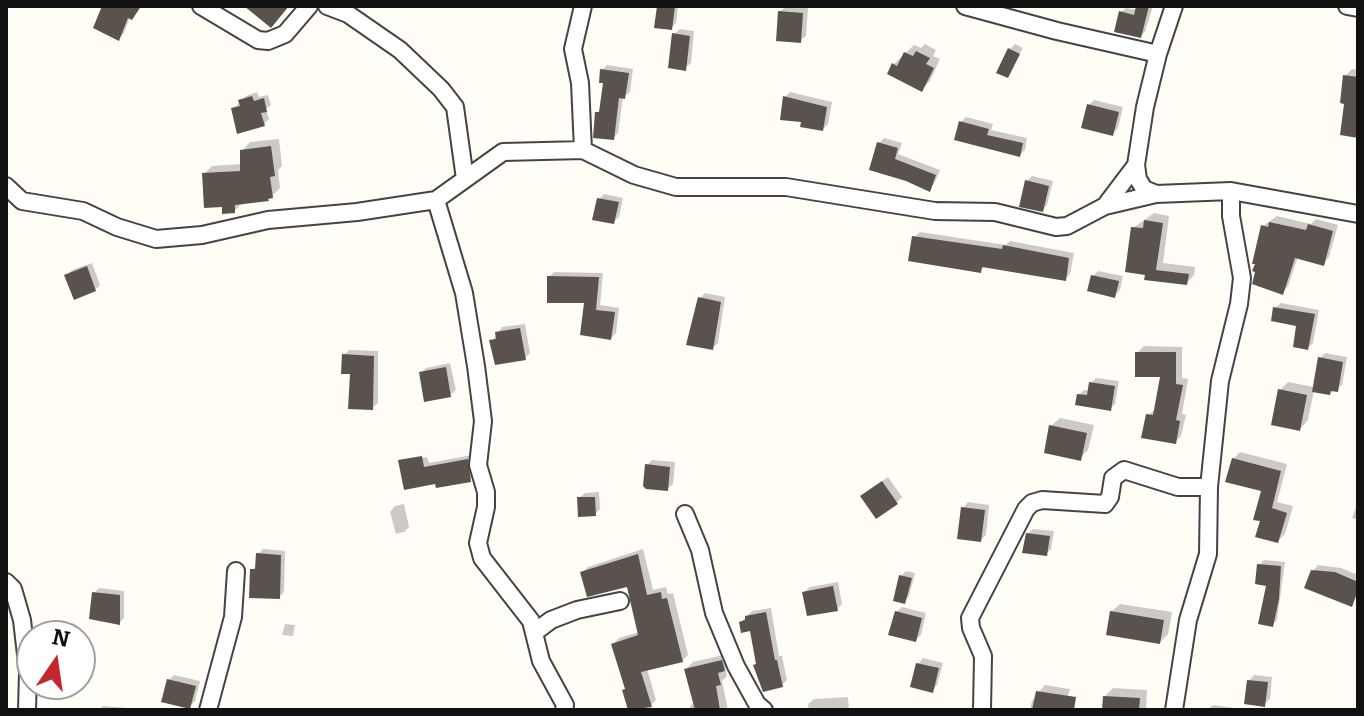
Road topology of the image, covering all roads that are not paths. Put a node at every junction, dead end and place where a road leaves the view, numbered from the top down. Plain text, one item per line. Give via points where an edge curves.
1 (201, 6) edge
2 (309, 6) edge
3 (327, 6) edge
4 (583, 6) edge
5 (965, 6) edge
6 (1174, 6) edge
7 (1347, 6) edge
8 (1358, 8) edge
9 (1158, 54) junction
10 (583, 150) junction
11 (1136, 165) junction
12 (465, 179) junction
13 (6, 186) edge
14 (1231, 191) junction
15 (1156, 194) junction
16 (436, 200) junction
17 (1105, 206) junction
18 (1358, 214) edge
19 (1209, 487) junction
20 (685, 514) dead end
21 (236, 571) dead end
22 (6, 582) edge
23 (620, 601) dead end
24 (535, 632) junction
25 (27, 710) edge
26 (208, 710) edge
27 (564, 710) edge
28 (764, 710) edge
29 (982, 710) edge
30 (1174, 710) edge

1 - 2 street via 268,41 285,34
3 - 12 street via 400,50 441,89 455,107
4 - 10 street via 573,49
5 - 9 street
6 - 9 street
7 - 8 street
9 - 11 street
10 - 12 street via 503,152
10 - 17 street via 634,175 676,187 786,187 935,211 995,212 1056,227
11 - 15 street via 1144,189
11 - 17 street
12 - 16 street
13 - 16 street via 22,201 83,211 156,239
14 - 15 street
14 - 18 street
14 - 19 street via 1242,278 1220,381
15 - 17 street
16 - 24 street via 464,293 478,380 483,421 478,465 486,507 478,543 482,558
19 - 29 street via 1178,487 1124,470 1113,478 1105,504 1032,503 970,618 983,656
19 - 30 street via 1208,554 1188,620
20 - 28 street via 700,550 714,613 736,666
21 - 26 street via 233,617
22 - 25 street via 22,620
23 - 24 street via 577,610
24 - 27 street via 541,661

